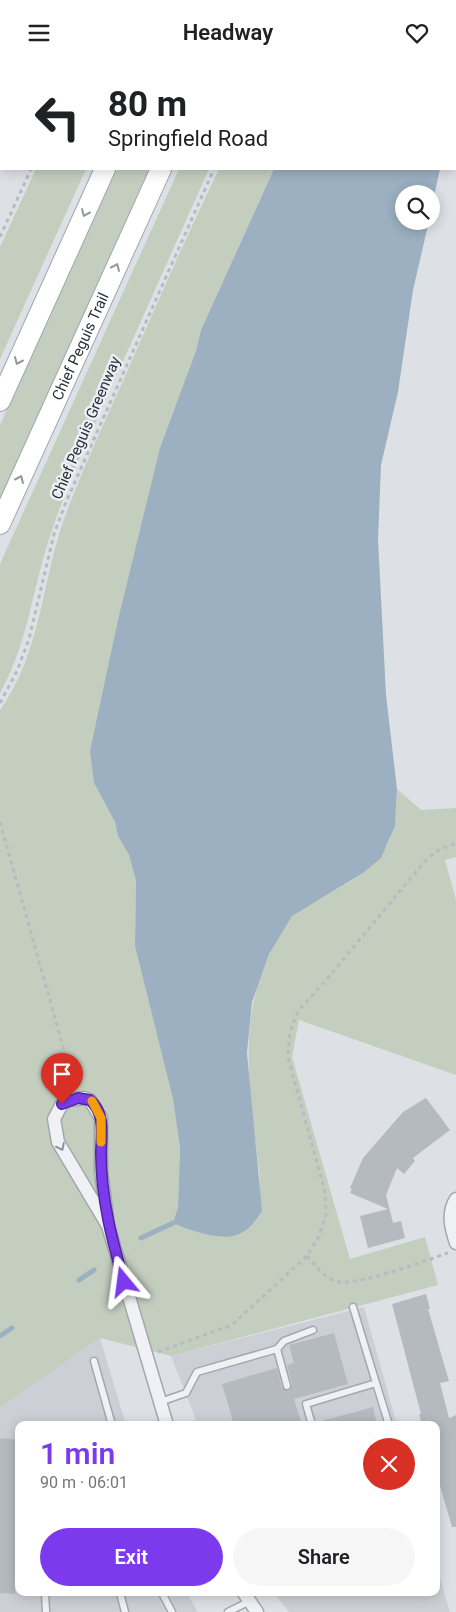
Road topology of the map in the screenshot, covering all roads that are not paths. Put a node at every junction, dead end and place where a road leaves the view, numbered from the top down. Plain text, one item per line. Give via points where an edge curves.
1 (105, 170) edge
2 (161, 170) edge
3 (0, 401) edge
4 (0, 524) edge
5 (456, 1199) edge
6 (108, 1226) junction
7 (456, 1243) edge
8 (353, 1307) dead end
9 (313, 1330) dead end
10 (277, 1349) junction
11 (94, 1361) dead end
12 (376, 1383) junction
13 (287, 1386) dead end
14 (160, 1402) junction
15 (111, 1421) edge
16 (166, 1421) edge
17 (311, 1421) edge
18 (388, 1421) edge
19 (45, 1596) edge
20 (121, 1596) edge
21 (164, 1596) edge
22 (250, 1602) edge
23 (46, 1612) edge
24 (125, 1612) edge
25 (172, 1612) edge
26 (228, 1612) edge

1 -> 3 main road
4 -> 2 main road, Chief Peguis Trail
5 - 7 street via 450,1218
6 -> 6 street via 101,1170 101,1118 90,1100 78,1098 62,1104 54,1127 66,1158
6 - 14 street
8 - 12 lane
9 - 10 lane via 284,1341
10 - 13 lane
10 - 14 lane via 197,1372 186,1393
11 - 15 lane
12 - 17 lane via 306,1404
12 - 18 lane
14 - 16 street
19 - 23 lane
20 - 24 lane
21 - 25 lane
22 - 26 lane

